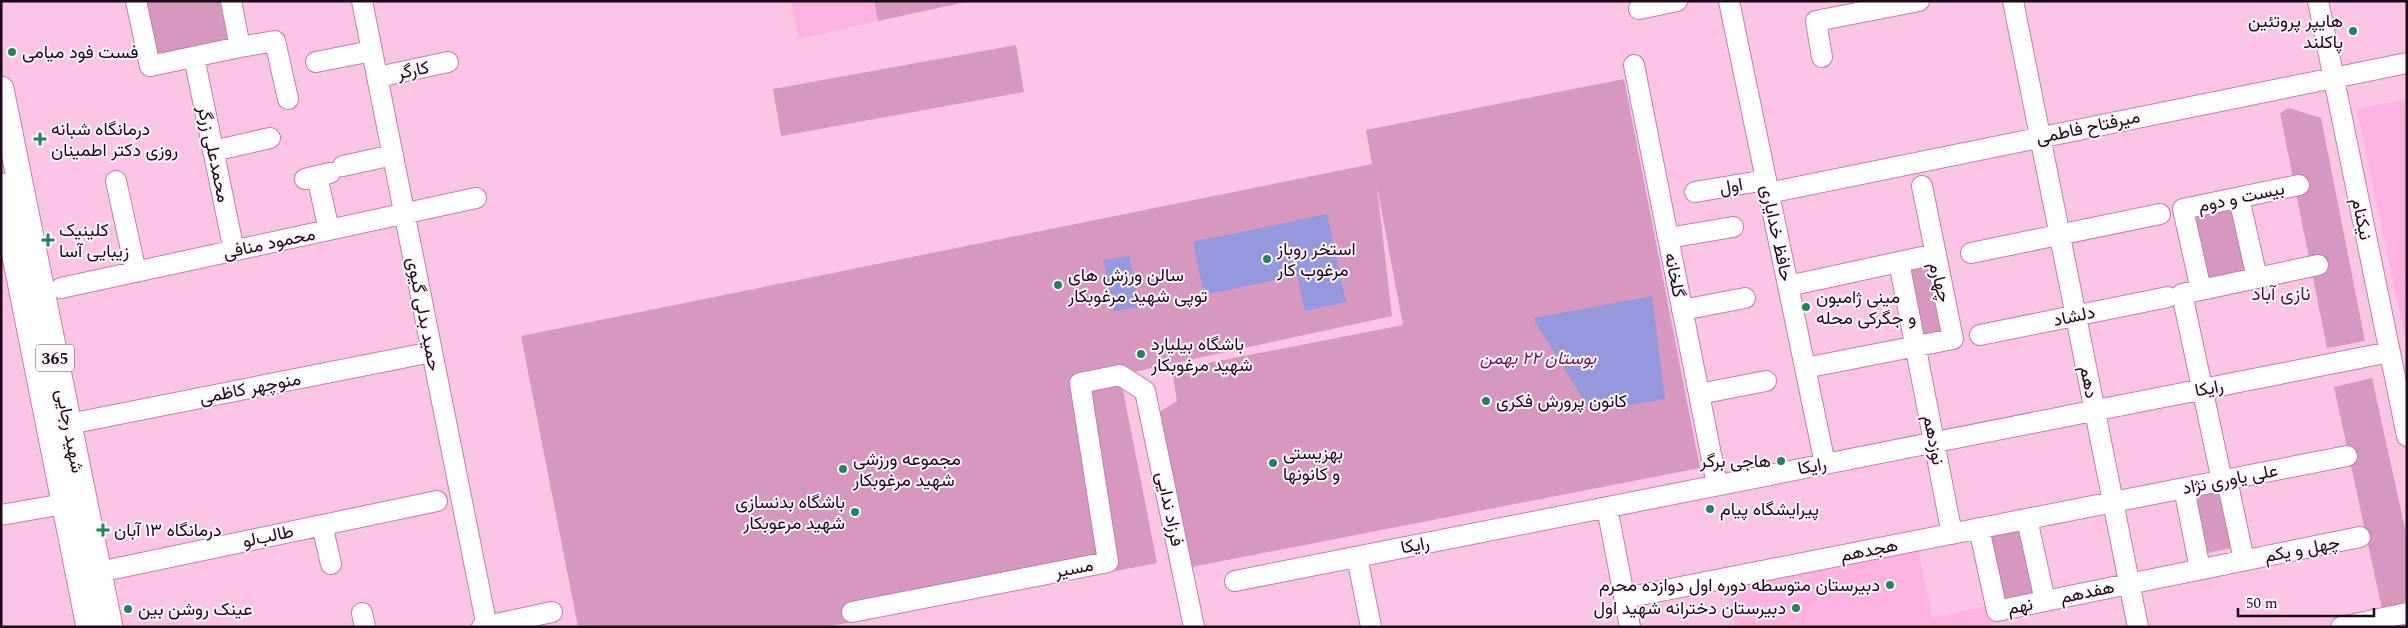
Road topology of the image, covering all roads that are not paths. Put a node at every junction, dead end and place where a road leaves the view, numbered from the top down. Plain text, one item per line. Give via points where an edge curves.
1 (136, 1) edge
2 (231, 1) edge
3 (362, 1) edge
4 (1678, 1) edge
5 (1729, 1) edge
6 (1919, 1) edge
7 (2013, 1) edge
8 (2318, 1) edge
9 (1639, 9) dead end
10 (240, 47) junction
11 (372, 51) junction
12 (194, 57) junction
13 (1822, 57) dead end
14 (316, 62) dead end
15 (448, 62) dead end
16 (2407, 63) edge
17 (1634, 65) dead end
18 (378, 77) junction
19 (2334, 77) junction
20 (1, 89) edge
21 (288, 99) dead end
22 (2040, 137) junction
23 (270, 138) dead end
24 (213, 151) junction
25 (393, 155) junction
26 (116, 181) dead end
27 (2299, 185) dead end
28 (1, 186) edge
29 (1767, 186) junction
30 (1922, 186) dead end
31 (1695, 192) dead end
32 (476, 198) dead end
33 (2240, 198) junction
34 (405, 214) junction
35 (2160, 214) dead end
36 (1733, 227) dead end
37 (329, 230) junction
38 (2060, 235) junction
39 (1668, 238) junction
40 (234, 251) junction
41 (1971, 252) dead end
42 (1936, 254) junction
43 (1899, 262) junction
44 (2318, 265) dead end
45 (136, 272) junction
46 (2257, 278) junction
47 (1788, 286) junction
48 (61, 288) dead end
49 (2201, 290) junction
50 (2168, 297) dead end
51 (1745, 298) dead end
52 (1682, 310) junction
53 (2076, 316) junction
54 (1980, 335) dead end
55 (1915, 346) junction
56 (432, 352) junction
57 (2390, 352) junction
58 (1805, 368) junction
59 (1766, 381) dead end
60 (2202, 389) junction
61 (1144, 391) joint
62 (1699, 394) junction
63 (2095, 410) junction
64 (69, 424) junction
65 (2407, 436) edge
66 (1934, 442) junction
67 (2347, 456) dead end
68 (1825, 464) junction
69 (2224, 480) junction
70 (1717, 485) junction
71 (2184, 488) junction
72 (437, 501) dead end
73 (2113, 502) junction
74 (64, 504) junction
75 (1607, 507) junction
76 (1, 516) edge
77 (2028, 519) junction
78 (322, 525) junction
79 (1979, 528) junction
80 (1952, 534) junction
81 (2360, 537) dead end
82 (1357, 557) junction
83 (2244, 560) junction
84 (331, 564) dead end
85 (2200, 569) junction
86 (99, 572) junction
87 (1235, 581) dead end
88 (2129, 583) junction
89 (1625, 598) junction
90 (2045, 601) junction
91 (552, 612) dead end
92 (852, 612) dead end
93 (2407, 614) edge
94 (485, 626) edge
95 (88, 627) edge
96 (110, 627) edge
97 (1194, 627) edge
98 (1371, 627) edge
99 (1630, 627) edge
100 (2138, 627) edge
101 (2341, 627) edge

1 - 12 street via 150,66
2 - 10 street
3 - 11 street, حمید بدلی گیوی
4 - 9 street
5 - 29 street, حافظ خدایاری
6 - 13 street via 1816,21
7 - 22 street, دهم
8 - 19 street, نیکنام
10 - 12 street
10 - 21 street via 275,41
11 - 14 street
11 - 18 street, حمید بدلی گیوی
12 - 24 street, محمدعلی زرگر
15 - 18 street, کارگر
16 - 19 street, میرفتاح فاطمی
17 - 39 street, گلخانه
18 - 25 street, حمید بدلی گیوی
19 - 22 street, میرفتاح فاطمی
19 - 57 street, نیکنام
20 - 64 main road, شهید رجایی / 365
22 - 29 street, میرفتاح فاطمی
22 - 38 street, دهم
23 - 24 street
24 - 40 street, محمدعلی زرگر
25 - 34 street, حمید بدلی گیوی
25 - 37 street via 306,179 317,176
26 - 45 street
27 - 33 street, بیست و دوم
28 - 74 main road, شهید رجایی / 365
29 - 31 street, اول
29 - 47 street, حافظ خدایاری
30 - 42 street
32 - 34 street, محمود منافی
33 - 46 street
33 - 49 street, بیست و دوم via 2183,209
34 - 37 street, محمود منافی
34 - 56 street, حمید بدلی گیوی
35 - 38 street
36 - 39 street
37 - 40 street, محمود منافی
38 - 41 street
38 - 53 street, دهم
39 - 52 street, گلخانه
40 - 45 street, محمود منافی
42 - 43 street, چهارم
42 - 55 street, چهارم via 1953,339
43 - 47 street
43 - 55 street, چهارم
44 - 46 street
45 - 48 street, محمود منافی
46 - 49 street
47 - 58 street, حافظ خدایاری
49 - 60 street via 2182,294
50 - 53 street, دلشاد
51 - 52 street
52 - 62 street, گلخانه
53 - 54 street, دلشاد
53 - 63 street, دهم
55 - 58 street
55 - 66 street, نوزدهم
56 - 64 street, منوچهر کاظمی
56 - 94 street, حمید بدلی گیوی
57 - 60 street, رایکا
57 - 65 street, نیکنام
58 - 68 street, حافظ خدایاری
59 - 62 street
60 - 63 street, رایکا
60 - 69 street
61 - 92 street, مسیر via 1120,375 1080,383 1108,562
61 - 97 street, فرزاد ندایی
62 - 70 street, گلخانه
63 - 66 street, رایکا
63 - 73 street, دهم
64 - 86 main road, شهید رجایی / 365
66 - 68 street, رایکا
66 - 80 street, نوزدهم
67 - 69 street, علی یاوری نژاد
68 - 70 street, رایکا
69 - 71 street, علی یاوری نژاد
69 - 83 street
70 - 75 street, رایکا
71 - 73 street, علی یاوری نژاد
71 - 85 street
72 - 78 street, طالب‌لو
73 - 77 street, هجدهم
73 - 88 street, دهم
74 - 76 street
74 - 95 main road, شهید رجایی / 365
75 - 82 street, رایکا
75 - 89 street
77 - 79 street, هجدهم
77 - 90 street, نهم
78 - 84 street
78 - 86 street, طالب‌لو
79 - 80 street, هجدهم
79 - 90 street, نهم via 1997,611
80 - 89 street, هجدهم
81 - 83 street, چهل و یکم
82 - 87 street, رایکا
82 - 98 street
83 - 85 street
85 - 88 street
86 - 96 main road, شهید رجایی / 365
88 - 90 street, هفدهم
88 - 100 street, دهم
89 - 99 street
91 - 94 street
93 - 101 street

